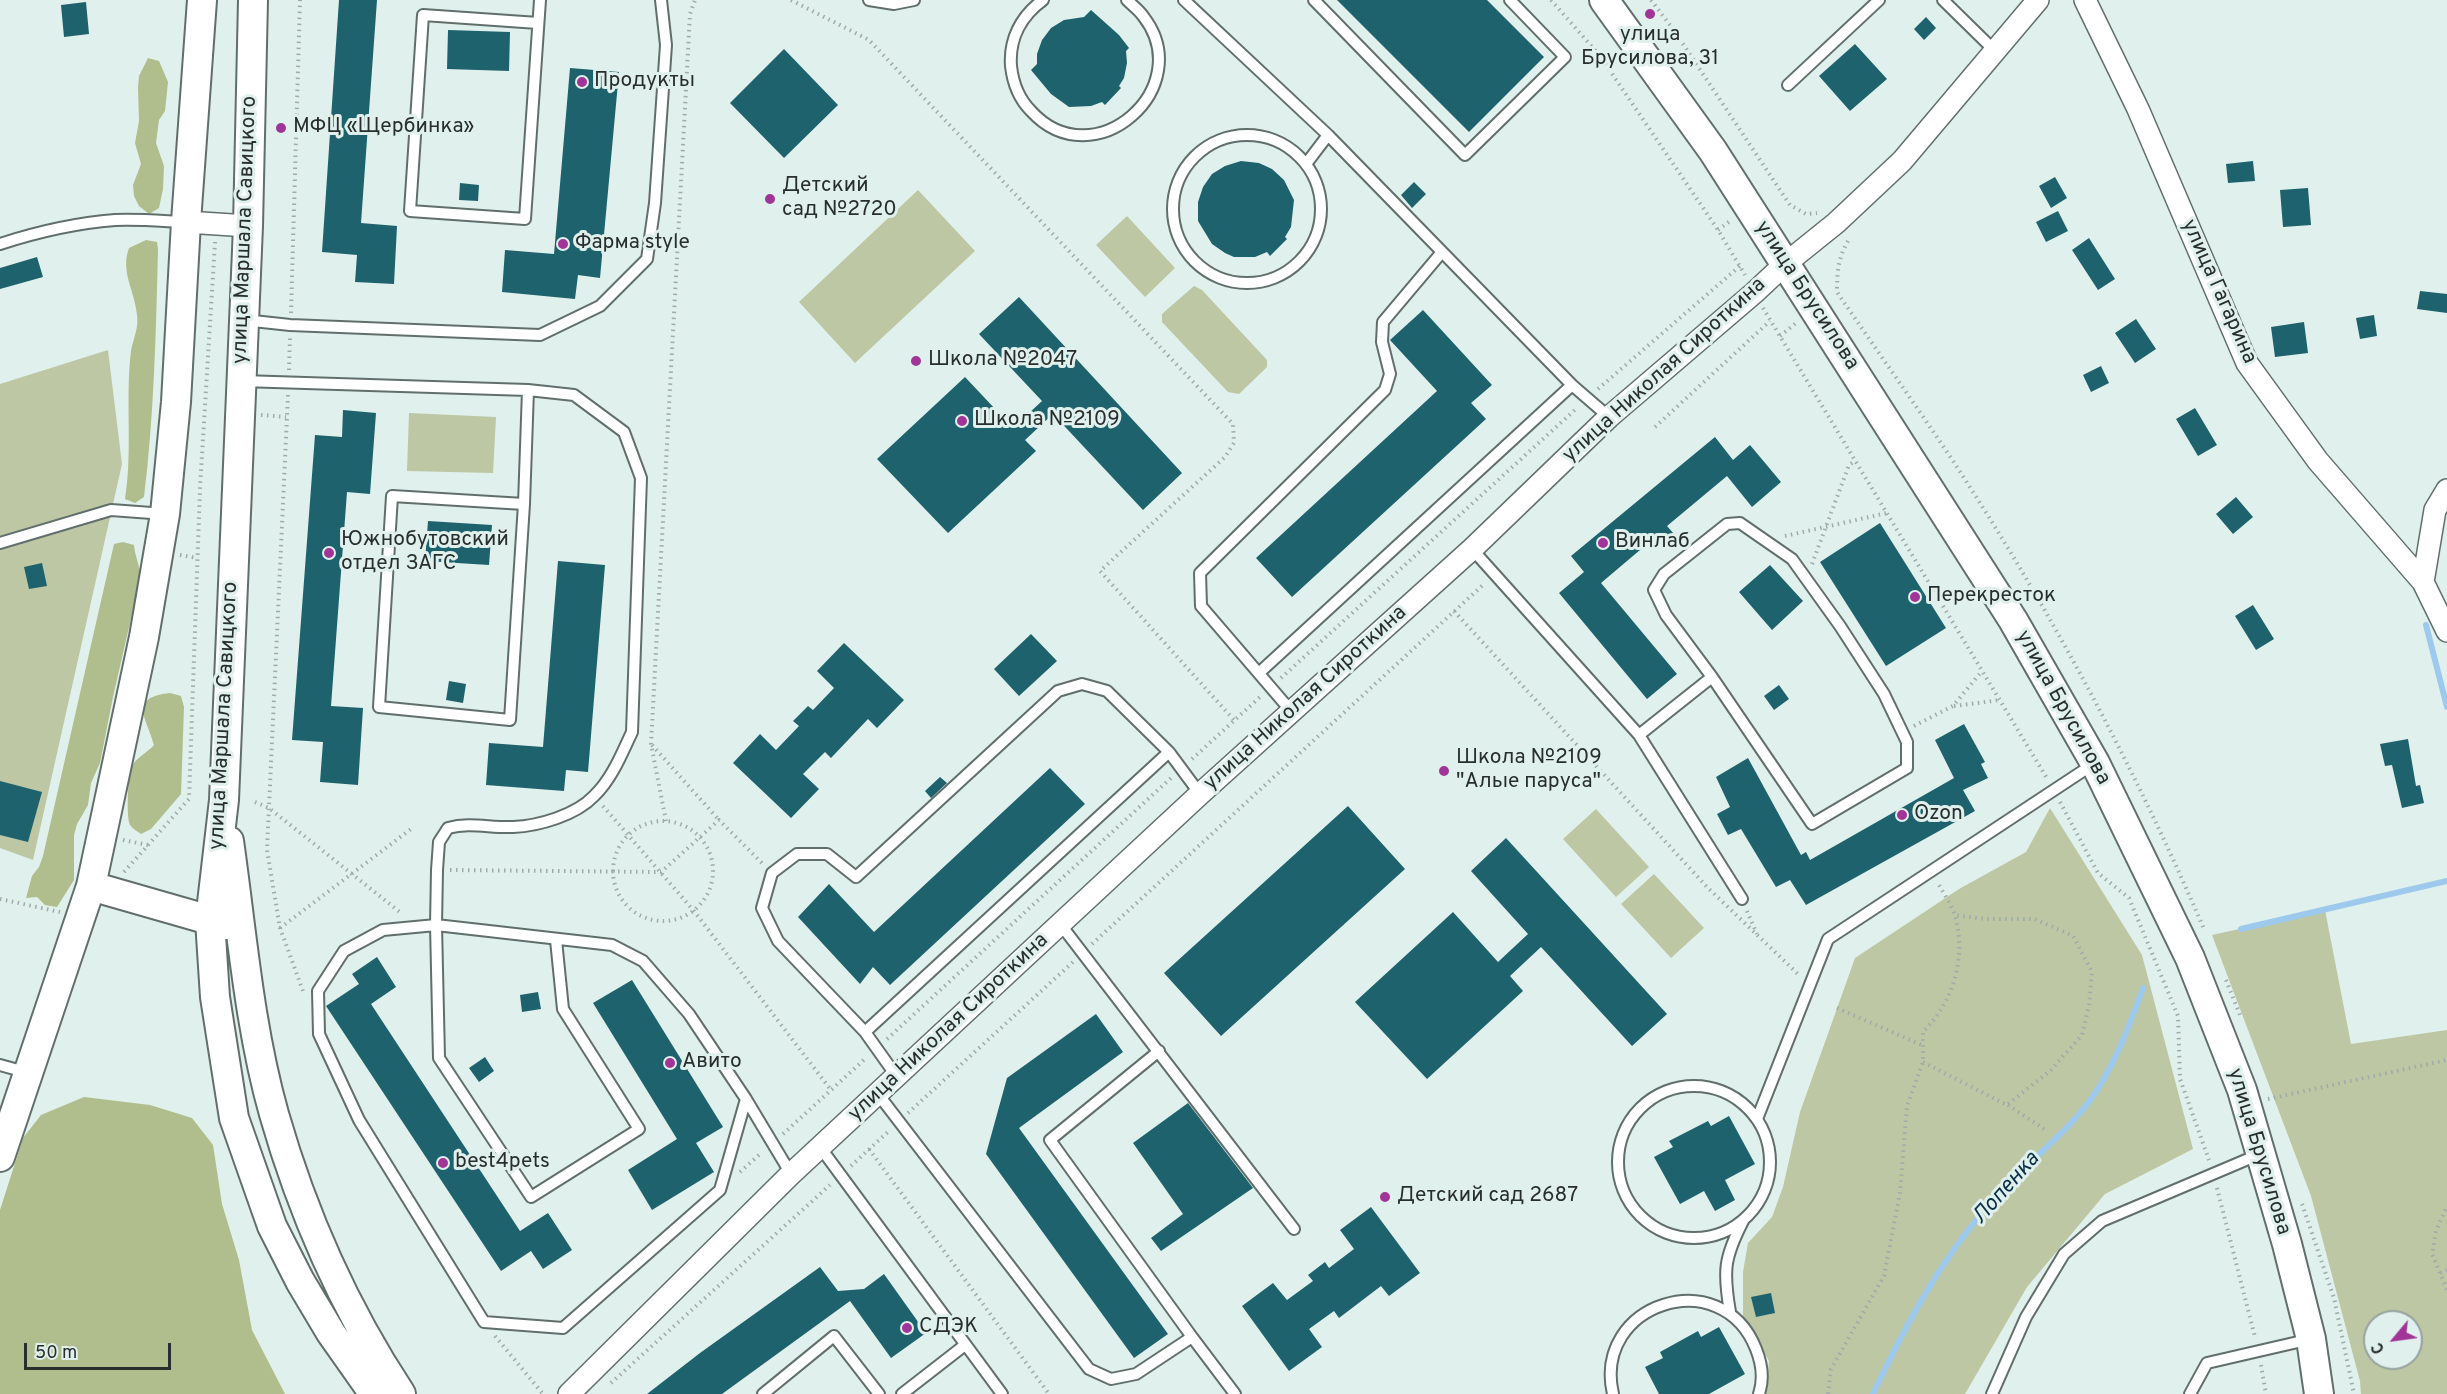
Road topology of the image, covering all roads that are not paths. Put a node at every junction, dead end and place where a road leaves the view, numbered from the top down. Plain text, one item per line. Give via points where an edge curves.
1 (202, 0) edge
2 (253, 0) edge
3 (540, 0) edge
4 (661, 0) edge
5 (868, 0) edge
6 (914, 0) edge
7 (1043, 0) edge
8 (1126, 0) edge
9 (1144, 0) edge
10 (1184, 0) edge
11 (1314, 0) edge
12 (1510, 0) edge
13 (1604, 0) edge
14 (1879, 0) edge
15 (1942, 0) edge
16 (2038, 0) edge
17 (2085, 0) edge
18 (1136, 9) junction
19 (538, 23) junction
20 (1996, 52) junction
21 (1788, 85) dead end
22 (1328, 135) junction
23 (1306, 164) junction
24 (186, 222) junction
25 (248, 226) junction
26 (0, 244) edge
27 (1442, 252) junction
28 (1785, 264) junction
29 (244, 320) junction
30 (241, 381) junction
31 (1572, 385) junction
32 (528, 390) junction
33 (1609, 417) junction
34 (2447, 490) edge
35 (524, 504) junction
36 (165, 514) junction
37 (0, 543) edge
38 (1472, 549) junction
39 (2423, 582) junction
40 (2447, 631) edge
41 (1260, 672) junction
42 (1712, 677) junction
43 (1291, 711) junction
44 (1639, 735) junction
45 (1169, 752) junction
46 (2095, 763) junction
47 (1200, 794) junction
48 (224, 800) junction
49 (99, 888) junction
50 (1742, 899) road end
51 (210, 920) junction
52 (436, 925) junction
53 (1061, 925) junction
54 (242, 928) junction
55 (555, 940) junction
56 (865, 1032) junction
57 (1159, 1052) junction
58 (0, 1065) edge
59 (29, 1073) junction
60 (897, 1077) junction
61 (878, 1094) junction
62 (746, 1099) junction
63 (1757, 1119) junction
64 (820, 1147) junction
65 (2260, 1154) junction
66 (0, 1158) edge
67 (791, 1174) junction
68 (1744, 1221) junction
69 (1294, 1228) dead end
70 (1730, 1312) junction
71 (1192, 1337) junction
72 (2311, 1339) junction
73 (965, 1346) junction
74 (374, 1394) edge
75 (401, 1394) edge
76 (569, 1394) edge
77 (763, 1394) edge
78 (879, 1394) edge
79 (902, 1394) edge
80 (1002, 1394) edge
81 (1235, 1394) edge
82 (1613, 1394) edge
83 (1759, 1394) edge
84 (1992, 1394) edge
85 (2190, 1394) edge
86 (2319, 1394) edge

1 - 24 street
2 - 25 street, улица Маршала Савицкого
3 - 19 lane
4 - 29 lane via 666,45 648,259 600,306 540,335
5 - 6 lane via 894,4
7 - 18 lane via 1017,29 1010,54 1012,79 1023,102 1039,120 1060,131 1083,135 1106,132 1128,121 1144,105 1155,83 1159,60 1155,37
8 - 18 lane
9 - 18 lane
10 - 22 lane
11 - 12 lane via 1465,155 1565,57
13 - 28 street, улица Брусилова via 1713,151
14 - 21 lane
15 - 20 lane
16 - 20 street, улица Николая Сироткина
17 - 39 street, улица Гагарина via 2138,109 2247,363 2318,461
19 - 19 lane via 525,219 410,211 423,15
20 - 28 street, улица Николая Сироткина via 1902,161
22 - 23 lane
22 - 27 lane
23 - 23 lane via 1317,185 1321,208 1317,232 1307,253 1290,270 1257,282 1222,279 1201,268 1185,250 1175,227 1173,202 1179,178 1194,157 1214,142 1239,135 1264,137 1287,147
24 - 25 street
24 - 26 lane via 117,220 53,229
24 - 36 street
25 - 29 street, улица Маршала Савицкого
27 - 31 lane
27 - 41 lane via 1383,322 1382,342 1390,374 1385,390 1200,573 1201,606
28 - 33 street, улица Николая Сироткина
28 - 46 street, улица Брусилова via 2013,620
29 - 30 street, улица Маршала Савицкого
30 - 32 lane
30 - 48 street, улица Маршала Савицкого
31 - 33 lane
31 - 41 lane
32 - 35 lane
32 - 52 lane via 574,395 624,432 641,478 632,732 619,760 594,796 560,818 513,827 463,824 448,828 439,842
33 - 38 street, улица Николая Сироткина
34 - 39 street via 2435,510
35 - 35 lane via 392,496 380,707 510,720
36 - 37 lane via 111,510
36 - 49 street
38 - 43 street, улица Николая Сироткина
38 - 44 lane
39 - 40 street, улица Гагарина
41 - 43 lane
42 - 42 lane via 1666,615 1654,590 1664,574 1727,524 1740,523 1792,559 1807,579 1884,694 1907,742 1907,768 1812,824
42 - 44 lane
43 - 47 street, улица Николая Сироткина
44 - 50 lane
45 - 47 lane
45 - 56 lane
45 - 56 lane via 1107,690 1074,686 1058,691 856,877 827,854 797,854 772,873 762,908 778,941
46 - 63 lane via 1828,939
46 - 65 street, улица Брусилова via 2190,958 2242,1090
47 - 53 street, улица Николая Сироткина
48 - 51 street, улица Маршала Савицкого
48 - 54 street
49 - 51 street
49 - 59 street via 81,917
51 - 54 street
51 - 74 street, улица Маршала Савицкого via 225,1069 234,1118 250,1167 272,1226 300,1281
52 - 55 lane
52 - 55 lane via 439,1058 531,1197 639,1129 563,1009
52 - 62 lane via 383,930 344,951 318,990 319,1034 359,1120 484,1322 562,1328 720,1190
53 - 57 lane
53 - 60 street, улица Николая Сироткина
54 - 75 street via 256,1035 273,1113 292,1174 355,1315
55 - 62 lane via 612,945 643,961 689,1014
56 - 60 lane
57 - 69 lane
57 - 71 lane via 1050,1140
58 - 59 lane
59 - 66 street
60 - 61 street, улица Николая Сироткина
61 - 64 street, улица Николая Сироткина
61 - 71 lane via 1089,1369 1111,1379 1136,1374
62 - 67 lane
63 - 68 lane via 1766,1136 1769,1175 1764,1193
63 - 68 lane via 1739,1100 1716,1088 1690,1085 1665,1090 1642,1104 1626,1124 1618,1149 1618,1175 1626,1199 1643,1220 1665,1233 1690,1239 1716,1235
64 - 67 street, улица Николая Сироткина
64 - 73 lane
65 - 72 street, улица Брусилова
65 - 84 lane via 2102,1221 2064,1254 2026,1317
67 - 76 street, улица Николая Сироткина
68 - 70 lane via 1731,1245 1724,1278
70 - 82 lane via 1693,1300 1670,1302 1648,1311 1630,1325 1617,1345 1611,1368
70 - 83 lane via 1752,1338 1761,1360
71 - 81 lane
72 - 85 lane via 2206,1363
72 - 86 street, улица Брусилова
73 - 79 lane
73 - 80 lane
77 - 78 lane via 834,1336

